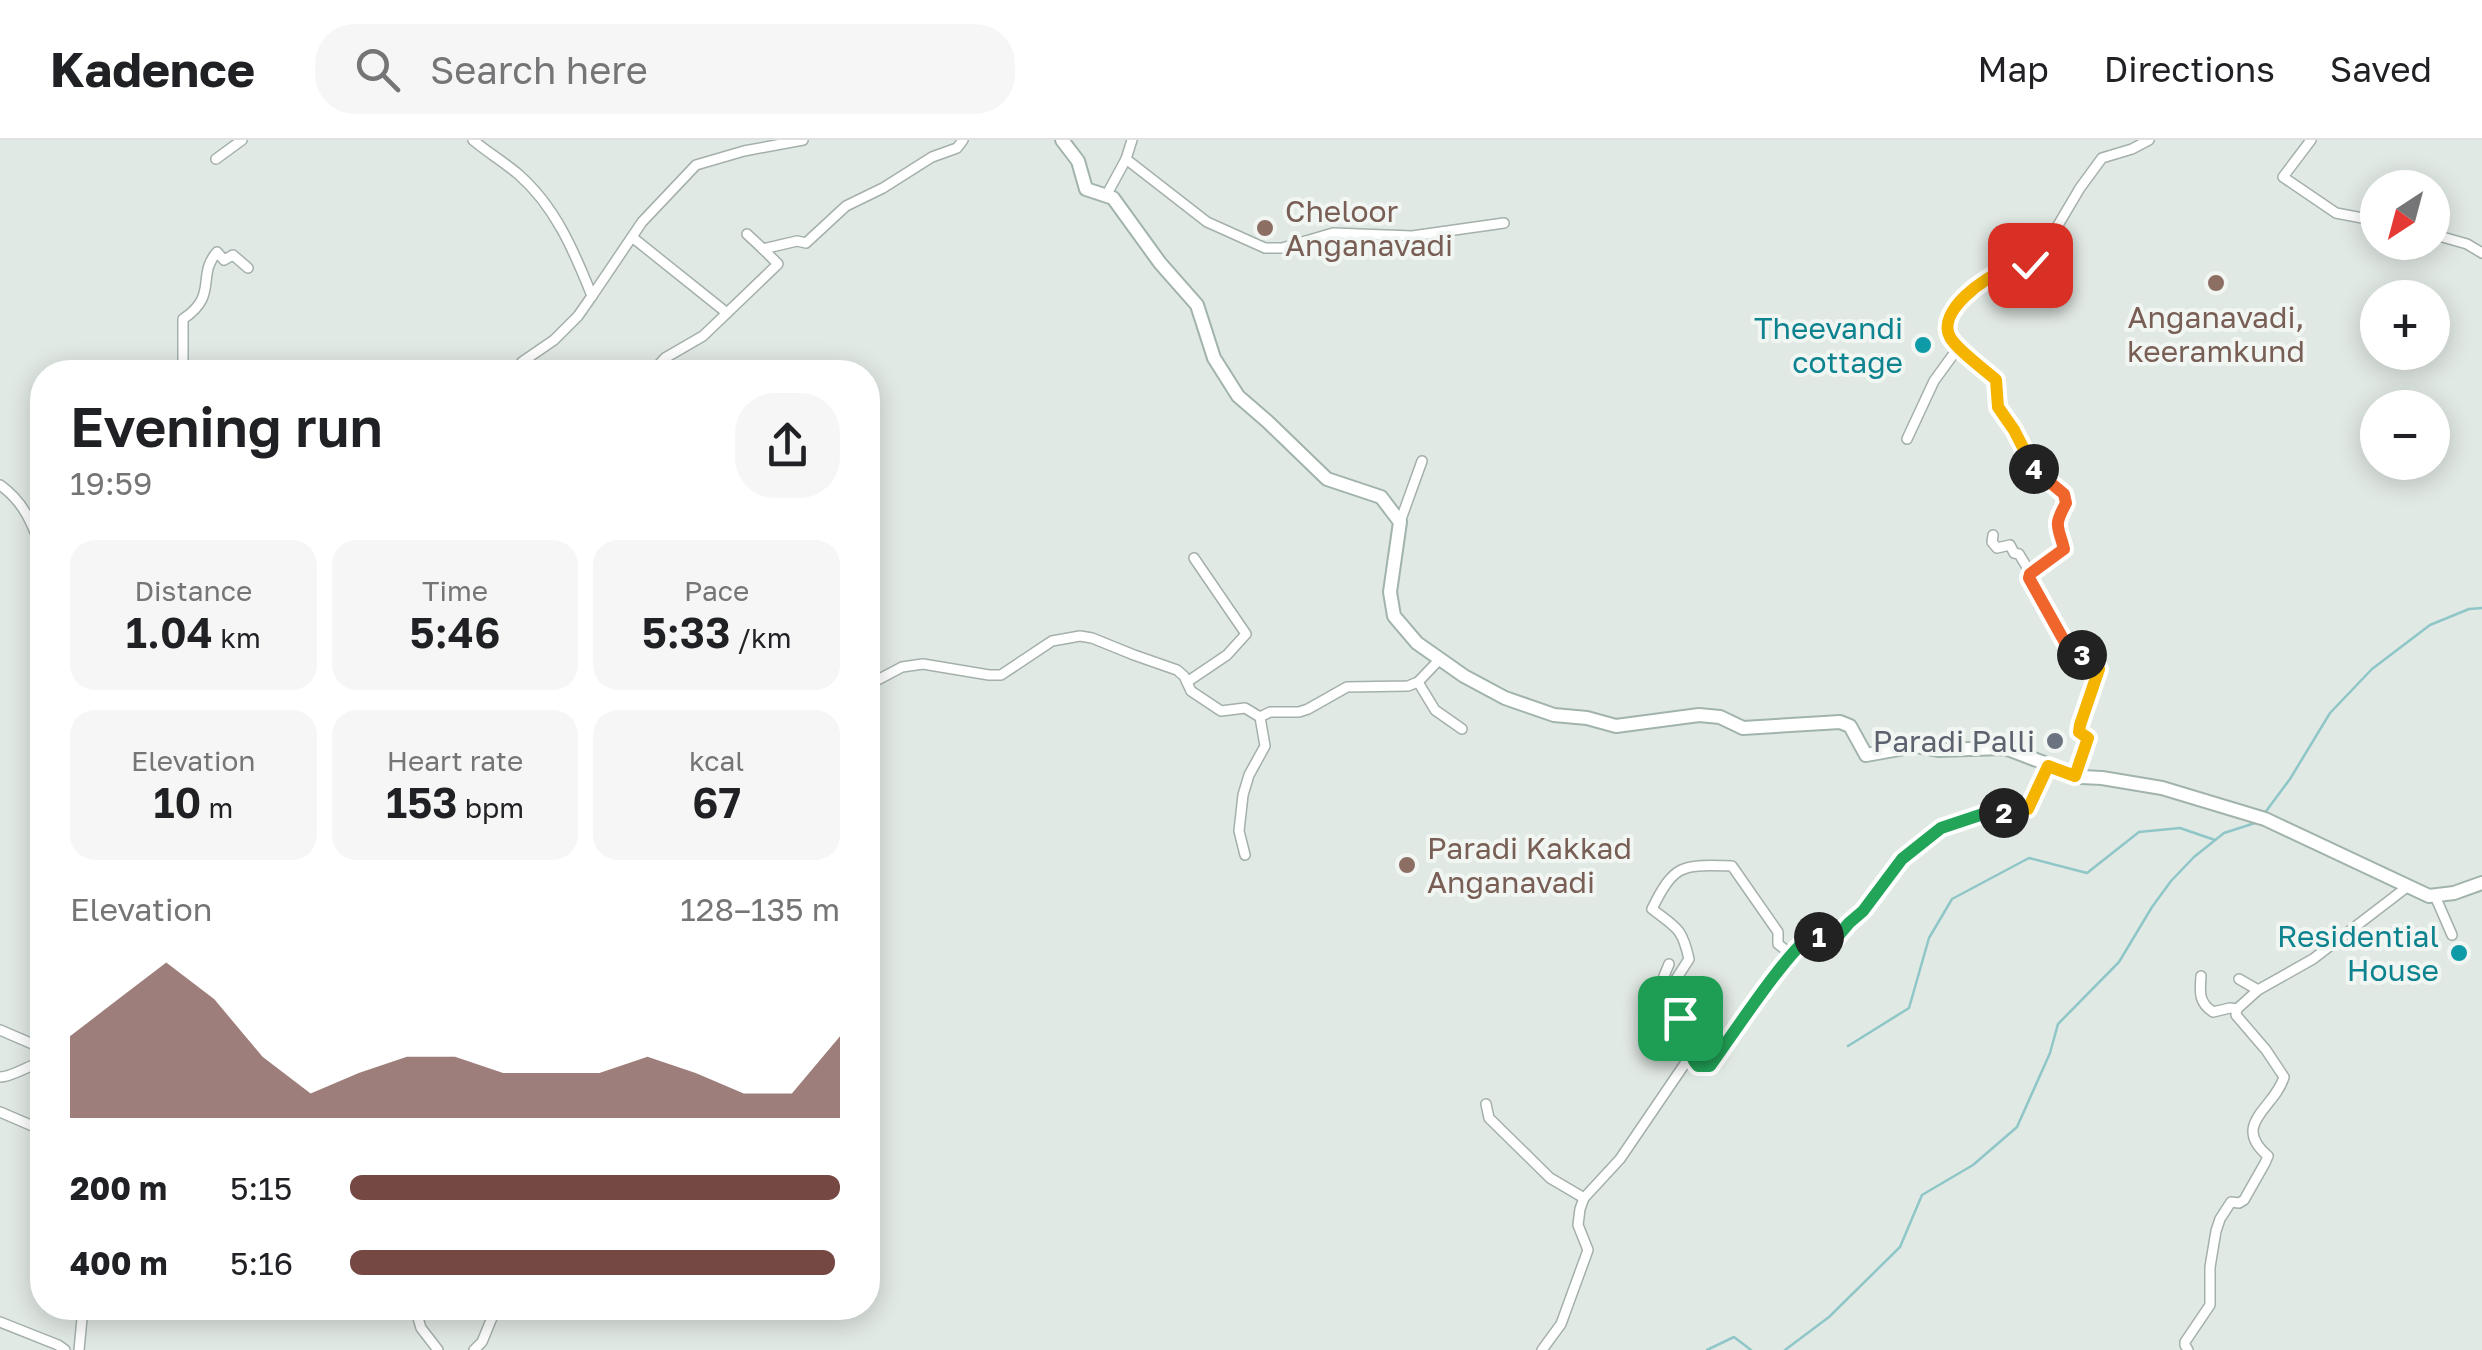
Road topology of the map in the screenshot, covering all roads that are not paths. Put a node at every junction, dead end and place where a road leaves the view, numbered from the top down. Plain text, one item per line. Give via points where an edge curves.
1 (242, 140) edge
2 (473, 140) edge
3 (803, 140) edge
4 (962, 140) edge
5 (1062, 140) edge
6 (1132, 140) edge
7 (2149, 140) edge
8 (2311, 140) edge
9 (216, 159) dead end
10 (1126, 160) junction
11 (1106, 196) junction
12 (2360, 217) edge
13 (1504, 223) dead end
14 (747, 234) dead end
15 (632, 237) junction
16 (2450, 239) edge
17 (763, 249) junction
18 (2482, 254) edge
19 (248, 268) dead end
20 (592, 296) junction
21 (727, 313) junction
22 (1958, 348) junction
23 (182, 360) edge
24 (525, 360) edge
25 (663, 360) edge
26 (1907, 439) dead end
27 (1422, 461) dead end
28 (0, 485) edge
29 (30, 517) edge
30 (1400, 522) junction
31 (1993, 535) dead end
32 (1194, 558) dead end
33 (2030, 574) junction
34 (1440, 659) junction
35 (880, 679) edge
36 (1187, 682) junction
37 (1418, 682) junction
38 (1260, 717) junction
39 (1462, 729) dead end
40 (2048, 766) junction
41 (2075, 776) junction
42 (1245, 854) dead end
43 (2482, 882) edge
44 (2407, 887) junction
45 (2436, 896) junction
46 (2452, 935) dead end
47 (1792, 955) junction
48 (1669, 964) dead end
49 (2201, 976) dead end
50 (2238, 979) dead end
51 (1671, 987) junction
52 (2258, 990) junction
53 (2237, 1009) junction
54 (0, 1030) edge
55 (30, 1043) edge
56 (1691, 1059) junction
57 (30, 1065) edge
58 (0, 1076) edge
59 (1486, 1104) dead end
60 (0, 1112) edge
61 (30, 1125) edge
62 (1584, 1198) junction
63 (82, 1320) edge
64 (419, 1320) edge
65 (491, 1320) edge
66 (0, 1322) edge
67 (65, 1350) edge
68 (78, 1350) edge
69 (438, 1350) edge
70 (474, 1350) edge
71 (1542, 1350) edge
72 (2187, 1350) edge

1 - 9 street
2 - 20 street via 550,208
3 - 15 street via 696,166
4 - 17 street via 846,206 806,243
5 - 11 main road via 1078,161 1086,190
6 - 10 street
7 - 22 street via 2095,165 2038,260 1998,274 1964,297 1947,319
8 - 12 street via 2283,177 2336,213
10 - 11 street
10 - 13 street via 1207,222 1265,248 1333,232 1412,236
11 - 30 main road via 1198,305 1214,358 1238,396 1327,480 1381,497
14 - 17 street
15 - 20 street
15 - 21 street
16 - 18 street
17 - 21 street via 778,264
19 - 23 street via 233,255 224,260 217,252 210,260 200,307 182,319
20 - 24 street via 554,340
21 - 25 street
22 - 26 street via 1934,380
22 - 33 street via 1996,380 1998,407 2032,468 2066,499 2058,518 2064,549
27 - 30 street
28 - 29 street
30 - 34 main road via 1390,592 1394,616
31 - 33 street via 1997,548 2010,546
32 - 36 street via 1246,634
33 - 41 street via 2067,646 2099,669 2080,725 2088,738
34 - 37 street
34 - 40 main road via 1505,698 1568,718 1616,726 1699,715 1743,728 1840,722 1850,726 1866,755 1916,746 2006,748
35 - 36 street via 923,664 1001,675 1052,641 1080,636 1177,670
36 - 38 street via 1220,711 1245,708
37 - 38 street via 1347,686 1308,710
37 - 39 street via 1435,710
38 - 42 street via 1266,746 1242,795
40 - 41 main road
40 - 47 street via 2028,809 1986,813 1941,828 1902,859 1832,943 1812,934
41 - 44 main road via 2162,788 2265,819
43 - 45 main road
44 - 45 main road
44 - 52 street via 2314,959
45 - 46 street
47 - 51 street via 1778,944 1778,932 1732,866 1695,865 1674,873 1652,909 1681,931 1686,944 1688,959
47 - 56 street via 1710,1066
48 - 51 street via 1664,976
49 - 53 street via 2206,1007
50 - 52 street
51 - 56 street
52 - 53 street
53 - 72 street via 2284,1077 2256,1115 2254,1139 2268,1156 2244,1200 2232,1202 2220,1219 2210,1304 2185,1342
54 - 55 street
56 - 62 street
57 - 58 street
59 - 62 street via 1489,1118 1550,1178
60 - 61 street
62 - 71 street via 1578,1226 1588,1250 1560,1324
63 - 68 street
64 - 69 street
65 - 70 street
66 - 67 street

